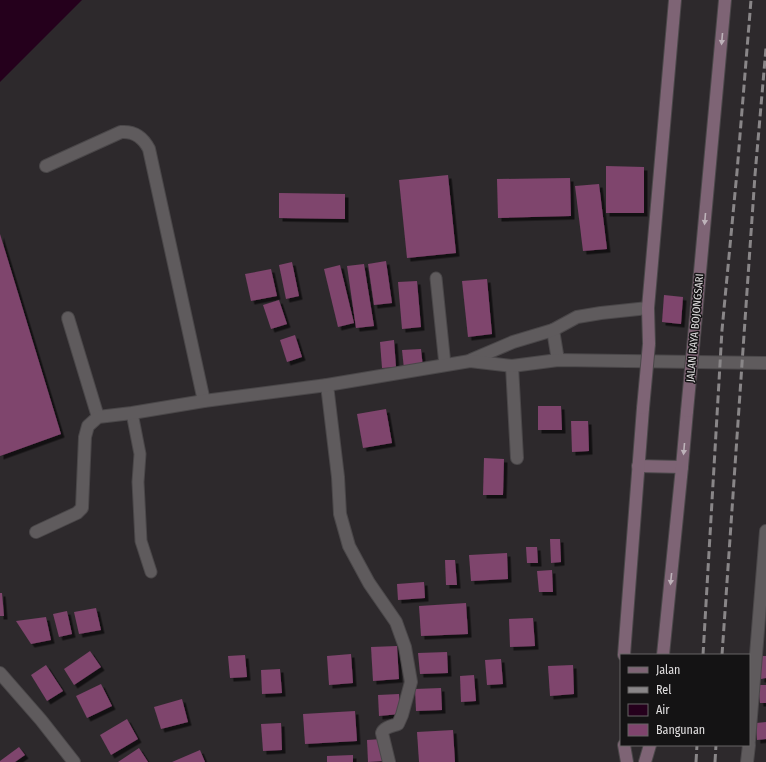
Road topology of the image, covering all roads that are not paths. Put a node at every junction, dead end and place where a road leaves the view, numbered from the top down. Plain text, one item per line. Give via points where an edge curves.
1 (675, 0) edge
2 (725, 0) edge
3 (46, 166) dead end
4 (436, 278) dead end
5 (648, 308) junction
6 (68, 318) dead end
7 (553, 330) junction
8 (558, 360) junction
9 (470, 361) junction
10 (766, 363) edge
11 (445, 365) junction
12 (512, 366) junction
13 (327, 385) junction
14 (204, 401) junction
15 (132, 413) junction
16 (98, 416) junction
17 (517, 458) dead end
18 (638, 466) junction
19 (682, 467) junction
20 (766, 531) edge
21 (36, 532) dead end
22 (151, 572) dead end
23 (624, 654) edge
24 (663, 654) edge
25 (0, 673) edge
26 (750, 729) edge
27 (624, 746) edge
28 (650, 746) edge
29 (749, 746) edge
30 (74, 762) edge
31 (389, 762) edge
32 (627, 762) edge
33 (645, 762) edge
34 (747, 762) edge

1 - 5 street
2 -> 19 street, JALAN RAYA BOJONGSARI, bridge
3 - 14 street via 121,132 128,131 143,139 151,157
4 - 11 lane
5 - 7 street via 577,317
5 - 18 street, bridge via 649,344
6 - 16 street
7 - 8 street
7 - 9 street via 513,342
8 - 10 street
8 - 12 street
9 - 11 street
9 - 12 street
11 - 13 street
12 - 17 street
13 - 14 street
13 - 31 street via 340,514 350,546 369,583 396,622 409,668 411,682 402,715 398,724 385,729 382,733
14 - 15 street
15 - 16 street
15 - 22 lane via 140,454 138,482 141,541
16 - 21 street via 88,426 85,437 82,508 77,513
18 - 19 street
18 - 23 street
19 -> 24 street, JALAN RAYA BOJONGSARI
20 - 26 street
25 - 30 street via 42,720
27 - 32 street
28 - 33 street
29 - 34 street

